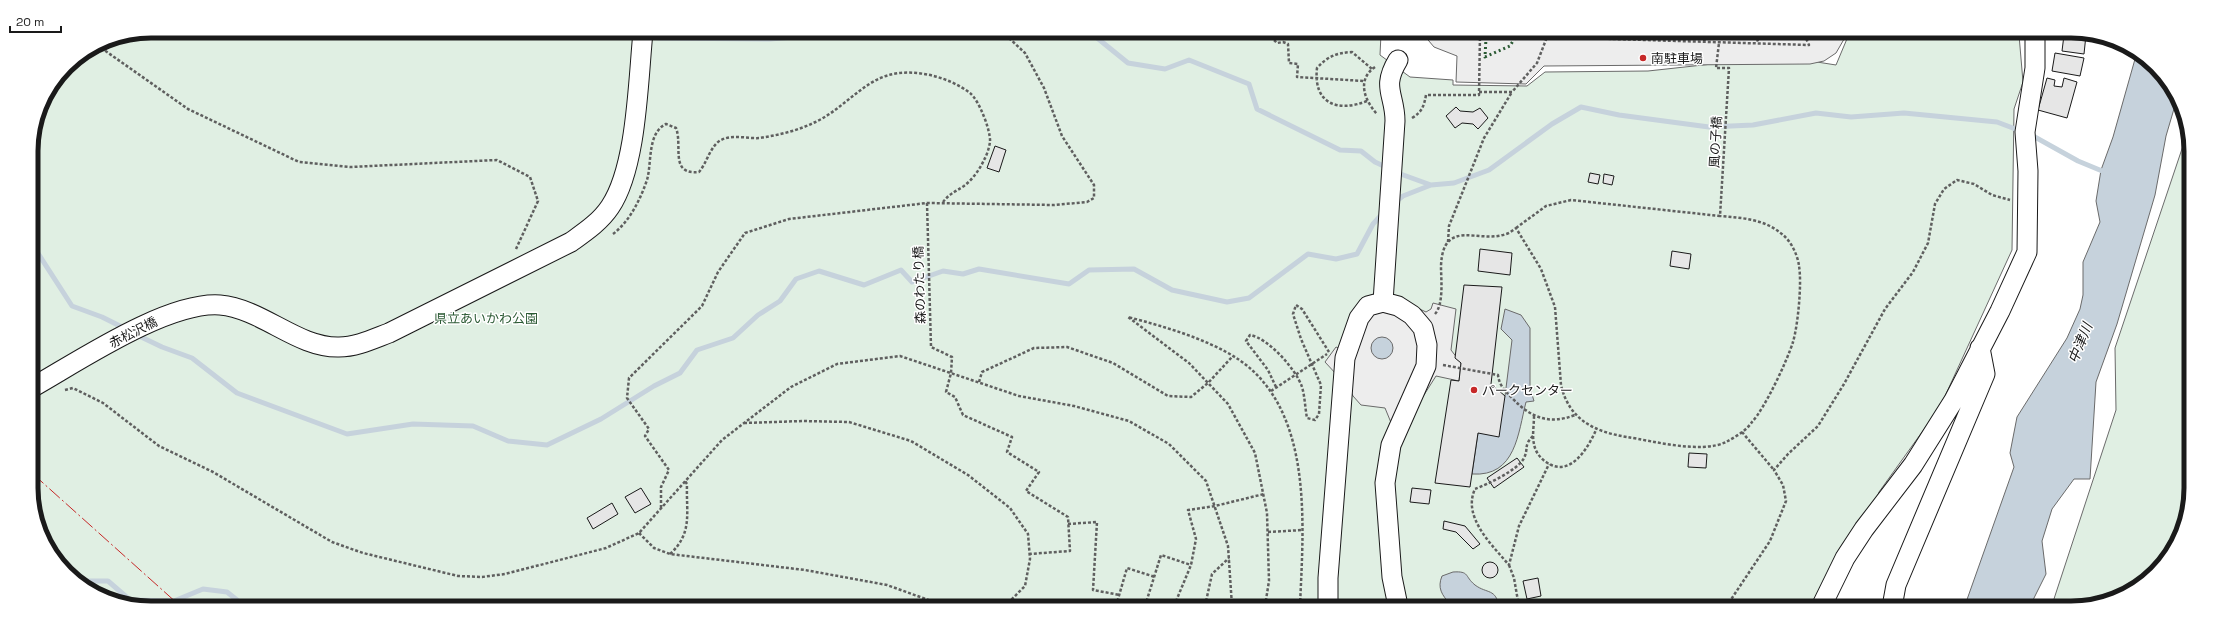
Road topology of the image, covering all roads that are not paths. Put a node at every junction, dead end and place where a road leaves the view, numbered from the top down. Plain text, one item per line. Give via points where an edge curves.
1 (641, 38) edge
2 (2034, 38) edge
3 (1398, 60) dead end
4 (1384, 302) junction
5 (1980, 348) junction
6 (38, 384) edge
7 (1328, 601) edge
8 (1397, 601) edge
9 (1824, 601) edge
10 (1893, 601) edge

1 - 6 street, 赤松沢橋 via 628,162 610,207 593,226 571,242 389,333 340,347 315,344 241,309 205,305 146,323
2 - 5 street via 2035,68 2025,132 2028,187 2027,252
3 - 4 street via 1388,83 1394,104 1395,128
4 - 7 street via 1368,306 1337,355
4 - 8 street via 1398,306 1412,315 1423,328 1427,345 1426,366 1391,445 1385,483 1392,577
5 - 9 street via 1954,400 1913,465 1845,558
5 - 10 street via 1985,374 1896,584

